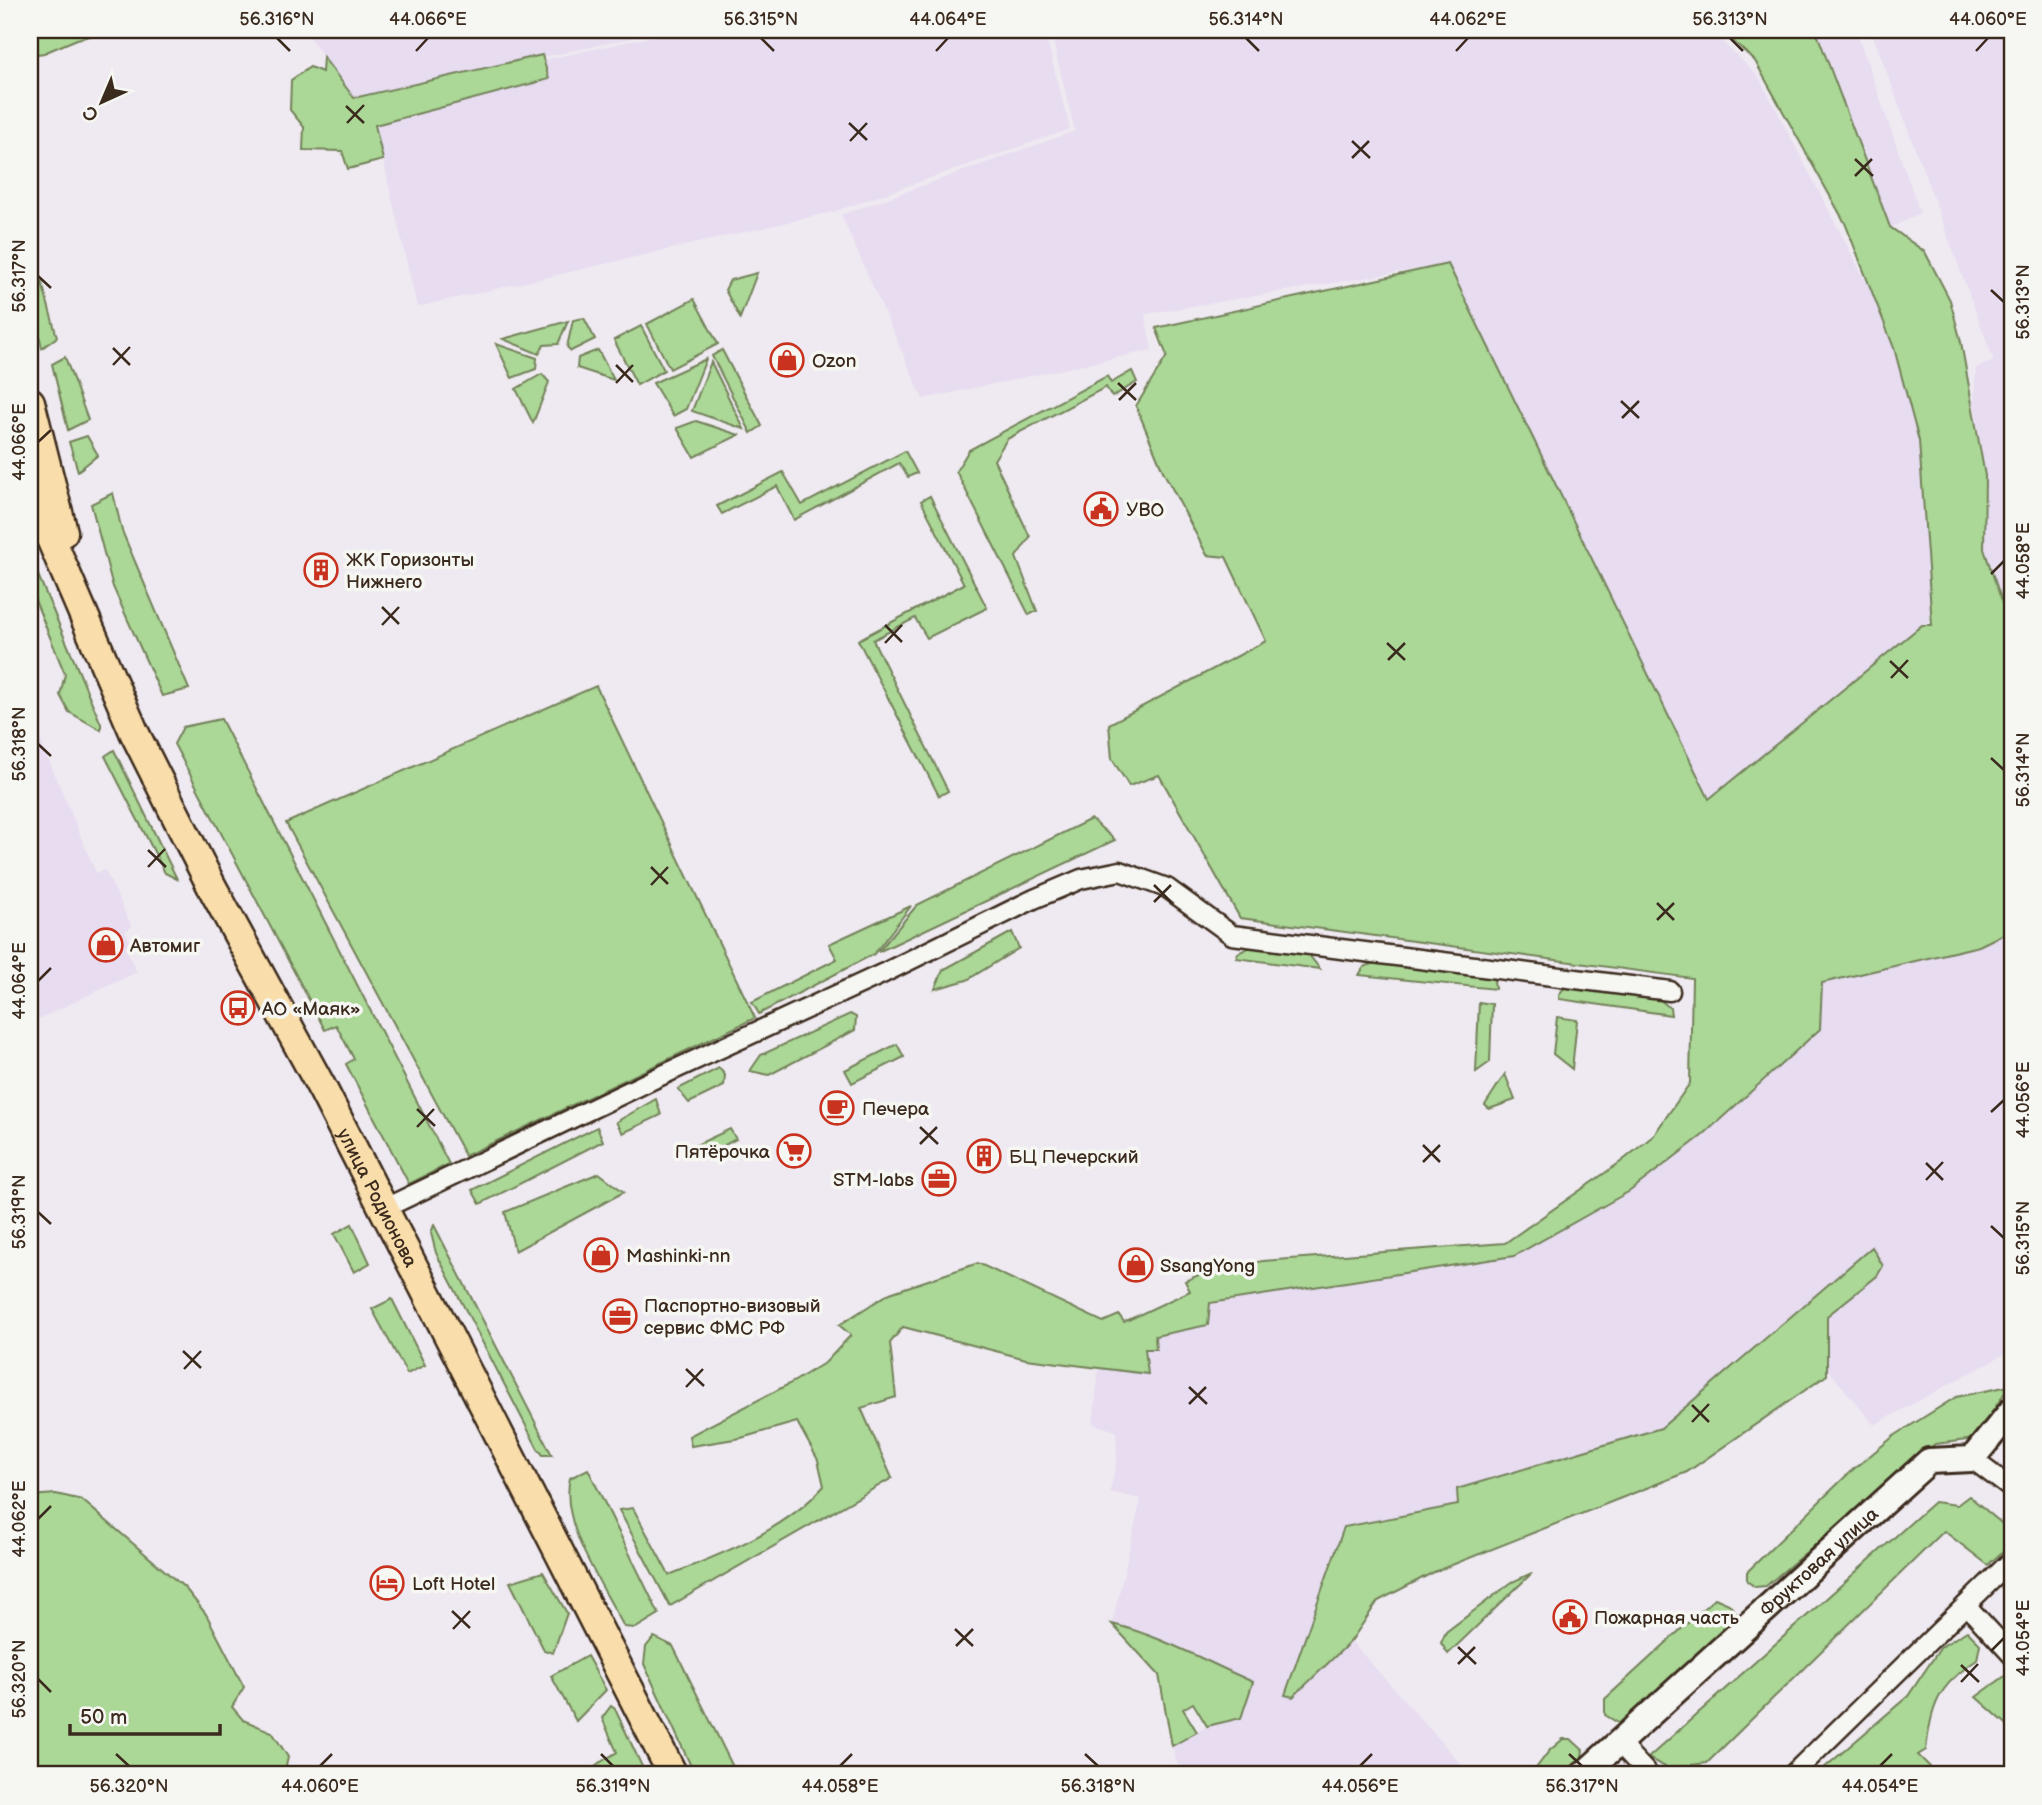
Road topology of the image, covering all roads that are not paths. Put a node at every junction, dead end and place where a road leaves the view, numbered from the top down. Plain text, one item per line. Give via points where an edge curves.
1 (30, 402) edge
2 (30, 490) edge
3 (84, 619) junction
4 (1670, 991) dead end
5 (383, 1209) junction
6 (2012, 1410) edge
7 (1972, 1459) junction
8 (2012, 1489) edge
9 (2012, 1560) edge
10 (1966, 1605) junction
11 (2012, 1655) edge
12 (1619, 1743) junction
13 (673, 1775) edge
14 (1583, 1775) edge
15 (1649, 1775) edge
16 (1792, 1775) edge

1 - 3 main road, улица Родионова
2 - 3 main road, улица Родионова
3 - 5 main road, улица Родионова via 134,732 212,887
4 - 5 street via 1232,935 1167,888 1120,872 1081,879 1034,899
5 - 13 main road, улица Родионова
6 - 7 street
7 - 8 street
7 - 12 street, Фруктовая улица via 1929,1461
9 - 10 street
10 - 11 street
10 - 16 street
12 - 14 street, Фруктовая улица
12 - 15 street

